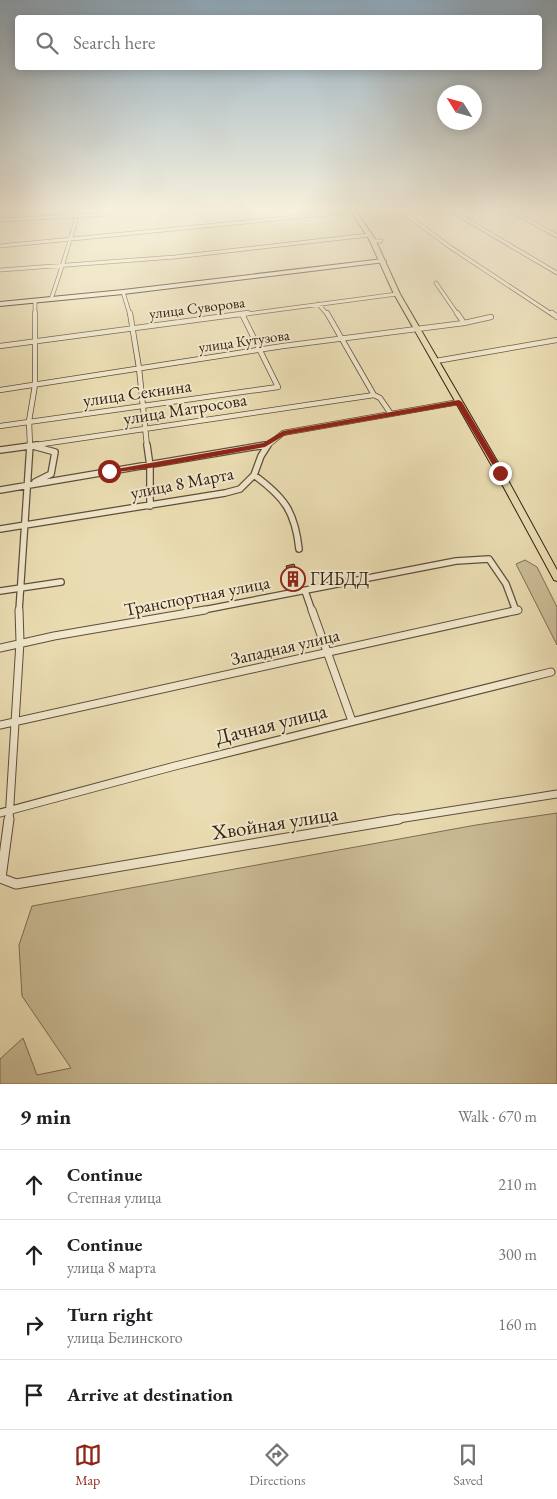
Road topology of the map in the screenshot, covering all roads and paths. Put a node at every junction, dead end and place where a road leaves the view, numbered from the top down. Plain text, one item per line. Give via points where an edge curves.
1 (65, 261) edge
2 (125, 261) edge
3 (383, 261) joint
4 (471, 261) edge
5 (536, 261) edge
6 (64, 265) junction
7 (0, 270) edge
8 (557, 273) edge
9 (436, 283) dead end
10 (123, 292) junction
11 (397, 294) junction
12 (51, 299) junction
13 (36, 301) junction
14 (0, 304) edge
15 (318, 304) junction
16 (242, 314) junction
17 (491, 317) dead end
18 (557, 317) edge
19 (464, 322) junction
20 (131, 328) junction
21 (416, 328) junction
22 (341, 339) junction
23 (557, 340) edge
24 (36, 342) junction
25 (0, 346) edge
26 (261, 351) junction
27 (436, 361) junction
28 (139, 368) junction
29 (35, 385) junction
30 (0, 390) edge
31 (374, 395) junction
32 (459, 402) junction
33 (142, 406) junction
34 (391, 414) junction
35 (29, 421) junction
36 (0, 426) edge
37 (144, 430) junction
38 (29, 445) junction
39 (265, 445) junction
40 (0, 450) edge
41 (150, 466) junction
42 (254, 475) junction
43 (27, 486) junction
44 (0, 490) edge
45 (150, 506) junction
46 (23, 525) junction
47 (0, 529) edge
48 (299, 549) dead end
49 (488, 559) joint
50 (557, 578) edge
51 (61, 582) dead end
52 (19, 588) junction
53 (0, 591) edge
54 (305, 591) junction
55 (20, 642) junction
56 (0, 648) edge
57 (327, 652) junction
58 (551, 672) dead end
59 (15, 722) junction
60 (352, 722) junction
61 (0, 725) edge
62 (557, 794) edge
63 (10, 810) junction
64 (0, 813) edge
65 (0, 878) edge

1 - 6 street
2 - 6 street
3 - 10 main road
3 - 11 main road
4 - 18 street
5 - 8 street
6 - 7 street
6 - 12 street
9 - 19 street
10 - 12 main road
10 - 20 street
11 - 15 street, улица Суворова
11 - 21 main road
12 - 13 main road
13 - 14 main road
13 - 24 street
15 - 16 street, улица Суворова
15 - 22 street via 329,316
16 - 20 street, улица Суворова
16 - 26 street
17 - 19 street, улица Кутузова
19 - 21 street, улица Кутузова
20 - 24 street, улица Суворова
20 - 28 street
21 - 22 street, улица Кутузова
21 - 27 main road
22 - 26 street, улица Кутузова
22 - 31 street
23 - 27 street
24 - 25 street, улица Суворова
24 - 29 street
26 - 28 street, улица Кутузова
26 - 33 street, улица Секнина via 278,387
27 - 32 main road
28 - 29 street, улица Кутузова
28 - 33 street
29 - 30 street, улица Кутузова
29 - 35 street
31 - 34 street
31 - 37 street, улица Матросова
32 - 34 street
32 - 50 main road
33 - 35 street, улица Секнина
33 - 37 street
34 - 39 street via 283,433
35 - 36 street, улица Секнина
35 - 38 street
37 - 38 street, улица Матросова
37 - 41 street
38 - 40 street, улица Матросова
38 - 43 street
38 - 43 street via 55,452 52,474
39 - 41 street
39 - 42 street, улица 8 Марта
41 - 43 street
41 - 45 street
42 - 45 street, улица 8 Марта via 240,490
42 - 48 street, улица 8 Марта via 279,492 292,510
43 - 44 street
43 - 46 street
45 - 46 street, улица 8 Марта
46 - 47 street
46 - 52 street
49 - 54 street, Транспортная улица via 456,561
49 - 57 street, Западная улица via 506,584 518,611
51 - 52 street
52 - 53 street
52 - 55 street
54 - 55 street, Транспортная улица
54 - 57 street
55 - 56 street, Транспортная улица
55 - 59 street
57 - 59 street, Западная улица
57 - 60 street
58 - 60 street, Дачная улица
59 - 61 street, Западная улица
59 - 63 street
60 - 63 street, Дачная улица
62 - 65 street, Хвойная улица via 181,854 16,884
63 - 64 street, Дачная улица
63 - 65 street

